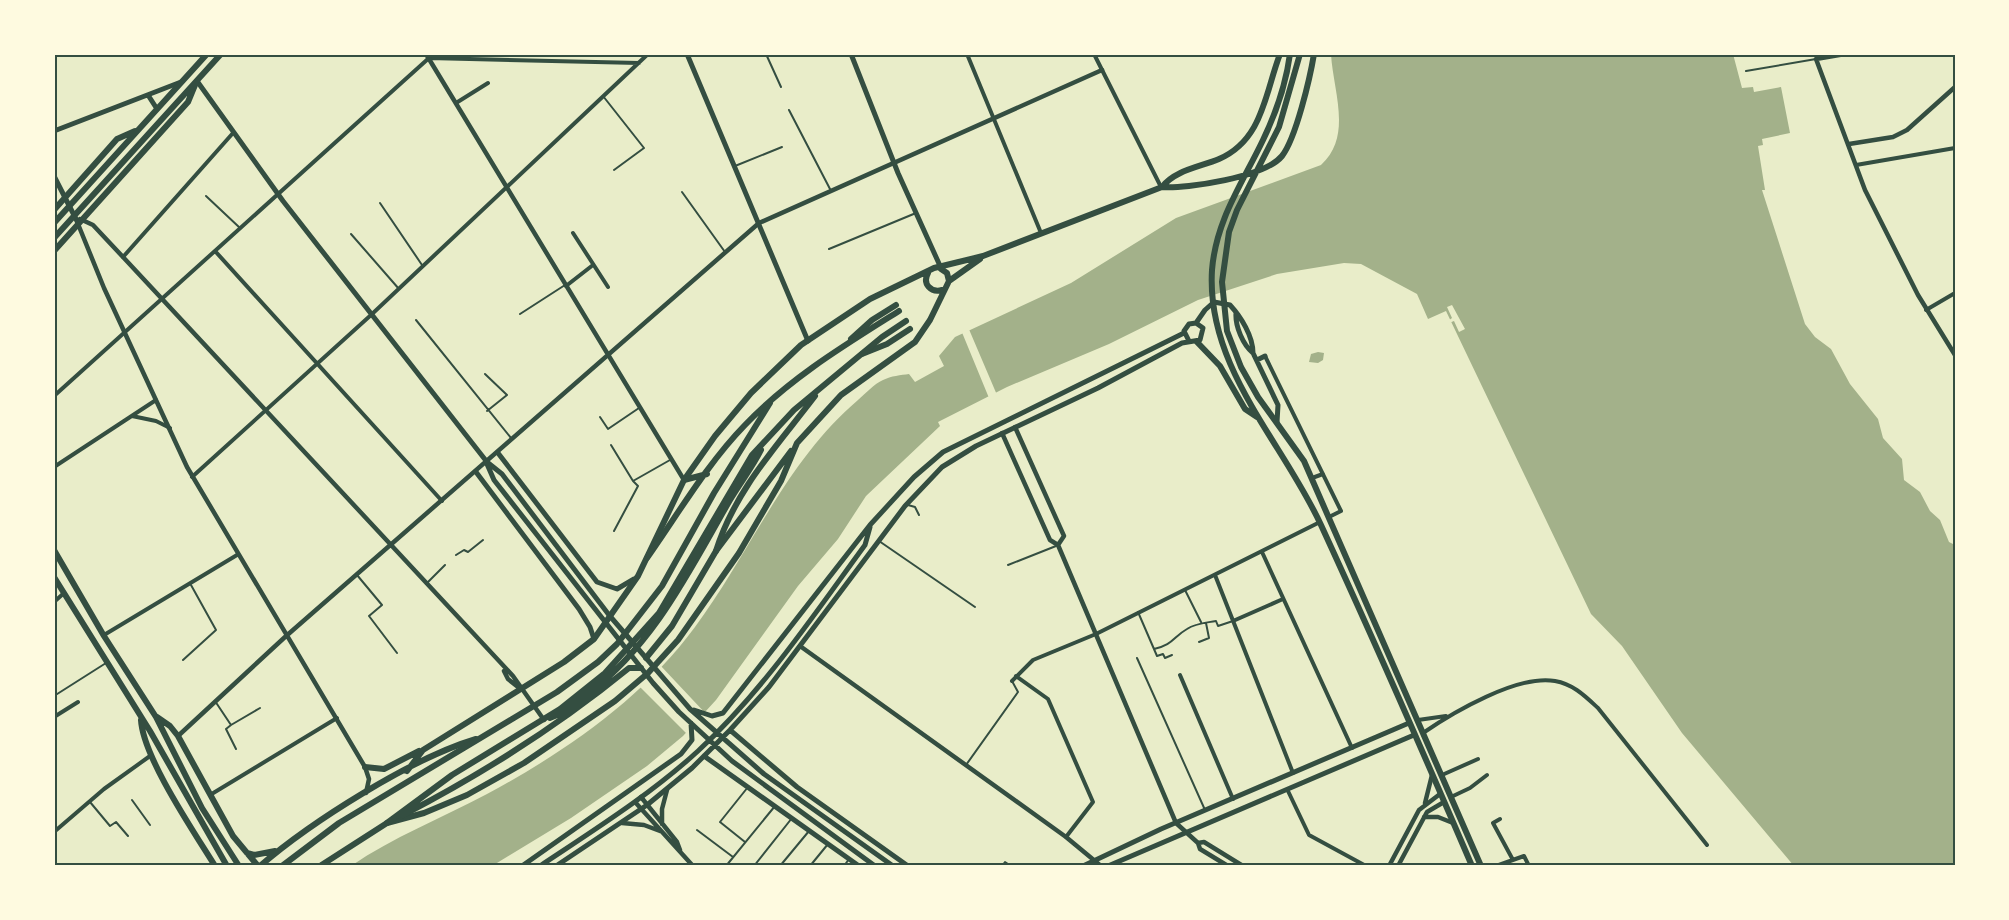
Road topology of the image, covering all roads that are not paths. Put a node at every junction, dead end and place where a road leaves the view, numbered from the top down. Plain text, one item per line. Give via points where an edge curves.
1 (207, 54) edge
2 (221, 54) edge
3 (648, 54) edge
4 (687, 54) edge
5 (766, 54) edge
6 (851, 54) edge
7 (967, 54) edge
8 (1094, 54) edge
9 (1281, 54) edge
10 (1300, 54) edge
11 (1314, 54) edge
12 (1845, 54) edge
13 (428, 56) edge
14 (1816, 56) edge
15 (1289, 58) edge
16 (639, 63) junction
17 (1102, 70) junction
18 (1746, 71) dead end
19 (196, 81) junction
20 (181, 82) junction
21 (488, 83) dead end
22 (781, 87) dead end
23 (1955, 87) edge
24 (148, 95) junction
25 (603, 96) junction
26 (456, 103) junction
27 (157, 109) junction
28 (789, 110) dead end
29 (993, 118) junction
30 (139, 129) junction
31 (54, 131) edge
32 (233, 133) junction
33 (1849, 144) junction
34 (782, 147) dead end
35 (1955, 148) edge
36 (893, 162) junction
37 (1856, 165) junction
38 (735, 166) junction
39 (614, 170) dead end
40 (54, 176) edge
41 (1162, 187) junction
42 (506, 188) junction
43 (830, 189) junction
44 (682, 192) dead end
45 (278, 193) junction
46 (206, 196) dead end
47 (65, 197) junction
48 (380, 203) dead end
49 (69, 206) junction
50 (54, 210) edge
51 (916, 213) junction
52 (74, 215) junction
53 (80, 221) junction
54 (54, 223) edge
55 (759, 223) junction
56 (240, 228) junction
57 (573, 233) dead end
58 (1041, 233) junction
59 (351, 234) dead end
60 (54, 238) edge
61 (829, 249) dead end
62 (54, 251) edge
63 (215, 251) junction
64 (725, 252) junction
65 (123, 256) junction
66 (983, 256) junction
67 (593, 265) junction
68 (422, 267) junction
69 (941, 268) junction
70 (928, 272) junction
71 (949, 281) junction
72 (565, 286) junction
73 (608, 287) dead end
74 (399, 289) junction
75 (942, 290) junction
76 (1955, 293) edge
77 (161, 299) junction
78 (897, 308) dead end
79 (1926, 310) junction
80 (520, 314) dead end
81 (372, 315) junction
82 (416, 321) dead end
83 (906, 321) dead end
84 (1196, 323) junction
85 (910, 329) dead end
86 (126, 330) junction
87 (1184, 333) junction
88 (808, 341) junction
89 (1193, 341) junction
90 (861, 354) junction
91 (1955, 355) edge
92 (608, 356) junction
93 (1265, 356) joint
94 (1257, 360) junction
95 (317, 365) junction
96 (485, 374) dead end
97 (820, 388) junction
98 (54, 396) edge
99 (156, 400) junction
100 (770, 403) junction
101 (639, 408) junction
102 (266, 411) junction
103 (488, 411) junction
104 (131, 416) junction
105 (600, 417) dead end
106 (1011, 418) junction
107 (1260, 419) junction
108 (1277, 422) junction
109 (998, 425) junction
110 (1015, 427) junction
111 (170, 428) junction
112 (1002, 433) junction
113 (512, 440) junction
114 (797, 443) junction
115 (611, 445) dead end
116 (498, 453) junction
117 (670, 460) junction
118 (487, 462) junction
119 (54, 467) edge
120 (476, 472) junction
121 (708, 474) junction
122 (1323, 474) junction
123 (192, 477) junction
124 (1312, 478) junction
125 (684, 480) junction
126 (633, 481) junction
127 (442, 501) junction
128 (905, 506) junction
129 (920, 514) dead end
130 (1329, 517) junction
131 (1320, 522) junction
132 (870, 525) junction
133 (614, 531) dead end
134 (483, 540) dead end
135 (879, 541) junction
136 (1058, 545) junction
137 (391, 546) junction
138 (54, 550) edge
139 (716, 551) junction
140 (1262, 552) junction
141 (237, 555) junction
142 (456, 555) dead end
143 (647, 558) junction
144 (445, 565) dead end
145 (1008, 566) dead end
146 (356, 575) junction
147 (1215, 575) junction
148 (54, 576) edge
149 (638, 576) junction
150 (593, 578) junction
151 (190, 584) junction
152 (426, 584) junction
153 (1185, 590) junction
154 (64, 593) junction
155 (569, 597) junction
156 (1283, 599) junction
157 (54, 602) edge
158 (975, 607) dead end
159 (1138, 612) junction
160 (1233, 621) junction
161 (1201, 622) junction
162 (1206, 622) junction
163 (1096, 634) junction
164 (104, 636) junction
165 (285, 637) junction
166 (594, 639) junction
167 (1199, 642) dead end
168 (800, 646) junction
169 (1154, 649) junction
170 (397, 653) dead end
171 (1172, 655) dead end
172 (646, 658) junction
173 (1137, 658) dead end
174 (183, 660) dead end
175 (106, 663) junction
176 (641, 668) junction
177 (1180, 675) dead end
178 (1016, 676) junction
179 (1012, 681) joint
180 (520, 688) junction
181 (54, 696) edge
182 (215, 701) junction
183 (78, 702) dead end
184 (535, 706) junction
185 (260, 708) dead end
186 (690, 709) junction
187 (1447, 716) junction
188 (54, 717) edge
189 (156, 717) junction
190 (337, 718) junction
191 (141, 719) junction
192 (544, 720) junction
193 (1418, 720) junction
194 (691, 723) junction
195 (1409, 723) junction
196 (231, 725) junction
197 (730, 730) junction
198 (1423, 733) junction
199 (1414, 735) junction
200 (177, 736) junction
201 (486, 736) junction
202 (236, 748) dead end
203 (1352, 748) junction
204 (423, 750) junction
205 (150, 756) junction
206 (704, 756) junction
207 (1478, 759) dead end
208 (966, 765) junction
209 (365, 766) junction
210 (407, 771) junction
211 (1293, 773) junction
212 (1432, 775) junction
213 (1441, 775) junction
214 (1487, 775) dead end
215 (748, 787) junction
216 (667, 790) junction
217 (1288, 792) junction
218 (366, 793) junction
219 (1440, 794) junction
220 (209, 795) junction
221 (641, 797) junction
222 (1451, 797) junction
223 (1233, 799) junction
224 (132, 800) dead end
225 (90, 801) junction
226 (635, 801) junction
227 (1444, 802) junction
228 (1425, 803) junction
229 (775, 806) junction
230 (645, 808) junction
231 (1205, 810) junction
232 (1424, 817) junction
233 (792, 818) junction
234 (1500, 819) dead end
235 (387, 823) junction
236 (622, 823) junction
237 (1176, 823) junction
238 (1453, 823) junction
239 (662, 824) junction
240 (150, 825) dead end
241 (697, 830) dead end
242 (661, 831) junction
243 (809, 831) junction
244 (54, 832) edge
245 (1184, 833) junction
246 (128, 836) dead end
247 (233, 836) junction
248 (1066, 837) junction
249 (745, 842) junction
250 (1198, 843) junction
251 (828, 844) junction
252 (1707, 845) dead end
253 (279, 850) junction
254 (680, 850) junction
255 (206, 852) junction
256 (244, 852) junction
257 (733, 857) junction
258 (849, 859) junction
259 (1093, 860) junction
260 (1513, 860) junction
261 (215, 866) edge
262 (227, 866) edge
263 (239, 866) edge
264 (259, 866) edge
265 (282, 866) edge
266 (320, 866) edge
267 (522, 866) edge
268 (540, 866) edge
269 (558, 866) edge
270 (693, 866) edge
271 (726, 866) edge
272 (754, 866) edge
273 (780, 866) edge
274 (810, 866) edge
275 (844, 866) edge
276 (859, 866) edge
277 (875, 866) edge
278 (893, 866) edge
279 (908, 866) edge
280 (1002, 866) edge
281 (1011, 866) edge
282 (1083, 866) edge
283 (1101, 866) edge
284 (1108, 866) edge
285 (1228, 866) edge
286 (1243, 866) edge
287 (1365, 866) edge
288 (1389, 866) edge
289 (1398, 866) edge
290 (1472, 866) edge
291 (1481, 866) edge
292 (1496, 866) edge
293 (1529, 866) edge

1 - 20 main road
2 - 19 main road
3 - 16 street
4 - 38 main road
5 - 22 lane
6 - 36 main road
7 - 29 street
8 - 17 street
9 - 41 main road via 1264,109 1245,141 1221,158 1169,178
10 - 108 main road via 1279,127 1237,210 1223,258 1227,331 1258,398
11 - 41 main road via 1293,131 1277,161 1247,174
12 - 14 street
13 - 16 street
13 - 26 street
13 - 45 street
14 - 18 lane
14 - 33 street
15 - 107 main road via 1270,124 1223,219 1212,269 1218,334
16 - 25 street
17 - 29 street
17 - 41 street
19 - 32 main road
19 - 52 main road
19 - 53 main road via 188,102
20 - 24 main road
20 - 27 main road
21 - 26 street
23 - 33 street via 1907,130 1893,137
24 - 27 main road
24 - 31 main road
25 - 39 lane via 645,148
25 - 42 street
26 - 42 street
27 - 30 main road
28 - 43 lane
29 - 36 street
29 - 58 street
30 - 47 main road via 117,139
30 - 49 main road
32 - 45 main road
32 - 65 street
33 - 37 street
34 - 38 lane
35 - 37 street
36 - 43 street
36 - 51 main road
37 - 79 street via 1879,220
38 - 55 main road
40 - 47 main road
41 - 58 main road
42 - 68 street
42 - 72 street
43 - 55 street
44 - 64 lane
45 - 56 street
45 - 81 main road
46 - 56 lane
47 - 49 main road
47 - 50 main road
48 - 68 lane
49 - 52 main road
49 - 54 main road
51 - 61 lane
51 - 69 main road
52 - 53 main road
52 - 60 main road
53 - 62 main road
53 - 65 street via 93,225
53 - 86 street via 104,288
55 - 64 street
55 - 88 main road
56 - 63 street
57 - 67 street
58 - 66 main road
59 - 74 lane
63 - 77 street
63 - 95 street
64 - 92 street
65 - 77 street
66 - 69 main road
66 - 71 main road
67 - 72 street
67 - 73 street
68 - 74 street
69 - 70 main road
69 - 71 main road
70 - 75 main road via 928,287
70 - 88 main road via 870,299
71 - 75 main road
72 - 80 lane
72 - 92 street
74 - 81 street
75 - 114 main road via 930,320 915,342 841,395
76 - 79 street
77 - 86 street
77 - 102 street
78 - 100 main road via 794,381
79 - 91 street
81 - 95 street
81 - 118 main road
82 - 103 lane
83 - 90 main road
84 - 87 main road via 1187,326
84 - 89 main road via 1203,333
84 - 94 main road via 1214,302 1230,304
85 - 90 main road
86 - 98 street
86 - 99 street
87 - 89 main road
87 - 106 main road
88 - 125 main road via 781,363 734,413
89 - 107 main road via 1220,366 1245,409
89 - 110 main road
90 - 97 main road
92 - 101 street
92 - 113 street
93 - 94 main road
93 - 122 street
94 - 108 main road via 1278,405
95 - 102 street
95 - 127 street
96 - 103 lane via 507,395
97 - 139 main road via 725,523
97 - 192 main road via 794,410 737,476 681,578 645,631 605,673
99 - 104 street
99 - 111 street
100 - 121 main road via 743,427
100 - 184 main road via 662,586 635,623 598,662
101 - 105 lane via 608,429
101 - 117 street
102 - 123 street
102 - 137 street
103 - 113 lane
104 - 111 street
104 - 119 street
106 - 109 main road
106 - 110 main road
107 - 131 main road
108 - 124 main road
109 - 112 main road
109 - 132 main road via 936,458
110 - 112 main road
110 - 136 street via 1064,536
111 - 123 street
112 - 128 main road via 942,467
112 - 136 street via 1050,540
113 - 116 street
114 - 139 main road
114 - 235 main road via 781,481 739,553 678,640 648,673 615,701 524,763 467,795
115 - 126 lane
116 - 118 street
116 - 150 main road
117 - 125 street
117 - 126 lane
118 - 120 street
118 - 172 main road via 502,474
118 - 176 main road via 494,480
120 - 127 street
120 - 155 main road
121 - 125 main road
121 - 143 main road
122 - 124 street
122 - 130 street via 1341,512
123 - 141 street
124 - 130 main road
125 - 143 main road
126 - 133 lane via 638,486
127 - 137 street
128 - 129 lane via 915,507
128 - 135 main road
130 - 193 main road
131 - 140 street
131 - 195 main road
132 - 186 main road via 723,713 712,716
132 - 221 main road via 865,545 784,656 700,749
134 - 142 lane via 468,552
135 - 158 lane
135 - 168 main road
136 - 145 lane
136 - 163 street
137 - 146 street
137 - 152 street
138 - 164 main road
139 - 172 main road via 672,626
140 - 147 street
140 - 156 street
141 - 151 street
141 - 165 street
143 - 149 main road
144 - 152 lane
146 - 165 street
146 - 170 lane via 382,605 369,616
147 - 153 street
147 - 160 street
148 - 154 main road
149 - 150 main road via 617,589 603,586
149 - 166 main road
150 - 155 main road
151 - 164 street
151 - 174 lane via 216,630
152 - 180 street
153 - 159 street
153 - 161 lane
154 - 157 street
154 - 175 main road
155 - 166 main road
156 - 160 street
156 - 203 street
159 - 163 street
159 - 169 lane
160 - 162 lane via 1218,626 1216,621
160 - 211 street
161 - 162 lane
161 - 169 lane via 1185,629 1169,644
162 - 167 lane via 1209,638
163 - 178 street via 1033,660
163 - 237 street
164 - 189 main road
165 - 182 street
165 - 190 street
166 - 180 main road
168 - 197 main road
168 - 208 street
169 - 171 lane via 1157,656
172 - 186 main road
173 - 231 lane
175 - 181 lane
175 - 191 main road
176 - 194 main road
176 - 235 main road via 629,668 557,724
177 - 223 street
178 - 179 street
178 - 248 street via 1048,699 1094,802
179 - 208 lane via 1018,692
180 - 184 street
180 - 204 main road
182 - 196 lane
182 - 200 street
183 - 188 street
184 - 192 street
184 - 201 main road
185 - 196 lane
186 - 278 main road via 764,774
187 - 193 street
187 - 198 street
187 - 252 street via 1524,682 1554,681 1577,689 1598,708
189 - 200 main road via 171,726
189 - 263 main road via 208,818
190 - 209 street
190 - 220 street
191 - 205 main road
191 - 262 main road
192 - 235 main road via 452,775
193 - 195 main road
193 - 198 main road
194 - 267 main road via 692,740 681,754
194 - 277 main road via 732,761
195 - 199 main road
195 - 203 main road
196 - 202 lane via 226,729
197 - 206 main road
197 - 279 main road via 797,788
198 - 199 main road
198 - 213 main road
199 - 212 main road
199 - 217 main road
200 - 220 main road
201 - 210 main road via 450,748
201 - 265 main road via 339,823
203 - 211 main road
204 - 209 main road via 384,770
204 - 210 main road
205 - 225 street
205 - 255 main road
206 - 215 main road
206 - 216 main road
207 - 213 street
208 - 248 street
209 - 218 street via 369,779
210 - 218 main road
211 - 223 main road
212 - 219 main road
212 - 228 street
213 - 222 main road
214 - 222 street
215 - 229 main road
215 - 249 lane via 720,822
216 - 230 main road
216 - 239 street
217 - 245 main road
217 - 287 street via 1309,835
218 - 253 main road
219 - 227 main road
219 - 228 street
220 - 247 main road
221 - 226 main road
221 - 230 street
222 - 291 main road
223 - 231 main road
224 - 240 lane
225 - 244 street
225 - 246 lane via 110,826 116,822
226 - 230 street
226 - 268 main road
227 - 232 street
227 - 238 main road
228 - 288 street
229 - 233 main road
229 - 249 lane
230 - 236 main road
230 - 239 street
230 - 242 street
231 - 237 main road
232 - 238 street
232 - 289 street
233 - 243 main road
233 - 272 lane
234 - 260 street via 1493,823
235 - 266 main road
236 - 242 street
236 - 269 main road
237 - 245 street
237 - 259 main road
238 - 290 main road
239 - 254 street
241 - 257 lane
242 - 254 street
243 - 251 main road
243 - 273 lane
245 - 250 street
245 - 284 main road
247 - 255 main road
247 - 256 main road
248 - 259 street
249 - 257 lane
250 - 285 street via 1200,849
250 - 286 street via 1204,842
251 - 258 main road
251 - 274 lane
253 - 256 main road via 254,855
253 - 264 main road
254 - 270 street
255 - 261 main road
256 - 264 main road
257 - 271 lane
258 - 275 lane
258 - 276 main road
259 - 282 main road
259 - 283 street
260 - 292 street
260 - 293 street via 1524,856
280 - 281 lane via 1005,862

